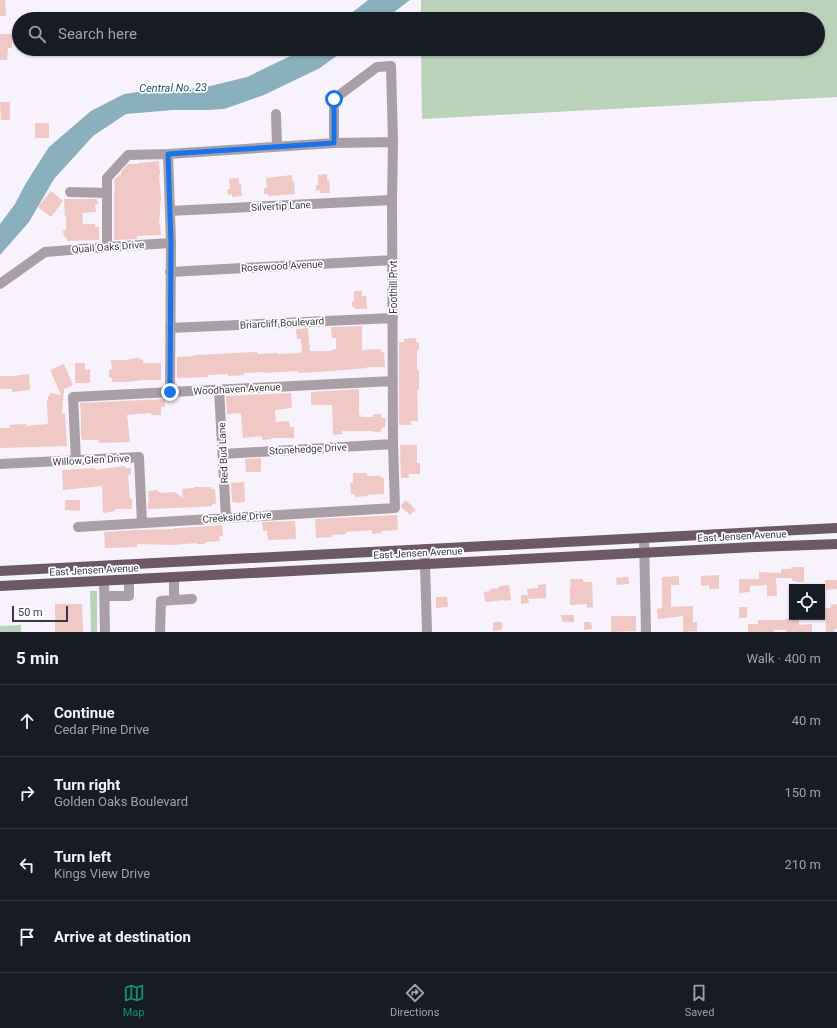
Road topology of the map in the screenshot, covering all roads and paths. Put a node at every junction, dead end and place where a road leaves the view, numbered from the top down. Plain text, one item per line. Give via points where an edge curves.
1 (276, 114) dead end
2 (393, 142) junction
3 (334, 143) junction
4 (277, 146) junction
5 (168, 154) junction
6 (70, 192) dead end
7 (107, 193) junction
8 (392, 200) junction
9 (170, 211) junction
10 (171, 243) junction
11 (107, 247) junction
12 (393, 260) junction
13 (170, 272) junction
14 (0, 284) edge
15 (393, 318) junction
16 (170, 328) junction
17 (393, 381) junction
18 (219, 390) junction
19 (170, 392) junction
20 (393, 444) junction
21 (223, 454) junction
22 (76, 461) junction
23 (0, 464) edge
24 (395, 508) joint
25 (226, 518) junction
26 (142, 523) junction
27 (78, 527) dead end
28 (837, 528) edge
29 (644, 538) junction
30 (837, 544) edge
31 (424, 549) junction
32 (644, 553) junction
33 (426, 565) junction
34 (0, 571) edge
35 (174, 578) junction
36 (129, 580) junction
37 (104, 581) junction
38 (0, 586) edge
39 (104, 596) junction
40 (192, 599) dead end
41 (174, 600) junction
42 (105, 632) edge
43 (160, 632) edge
44 (426, 632) edge
45 (646, 632) edge

1 - 4 street
2 - 3 street
2 - 3 street, Foothill Prvt via 391,66 377,66 334,99
2 - 8 street, Foothill Prvt
3 - 4 street
4 - 5 street
5 - 7 street via 128,155 107,178
5 - 9 street
6 - 7 street
7 - 11 street
8 - 9 street, Silvertip Lane
8 - 12 street, Foothill Prvt
9 - 10 street
10 - 11 street, Quail Oaks Drive
10 - 13 street
11 - 14 street, Quail Oaks Drive via 45,252
12 - 13 street, Rosewood Avenue
12 - 15 street, Foothill Prvt
13 - 16 street
15 - 16 street, Briarcliff Boulevard
15 - 17 street, Foothill Prvt
16 - 19 street
17 - 18 street, Woodhaven Avenue
17 - 20 street, Foothill Prvt
18 - 19 street, Woodhaven Avenue
18 - 21 street, Red Bud Lane
19 - 22 street, Woodhaven Avenue via 73,397
20 - 21 street, Stonehedge Drive
20 - 24 street, Foothill Prvt
21 - 25 street, Red Bud Lane
22 - 23 street, Willow Glen Drive
22 - 26 street, Willow Glen Drive via 140,457
24 - 25 street, Creekside Drive
25 - 26 street, Creekside Drive
26 - 27 street, Creekside Drive
28 - 29 main road, East Jensen Avenue
29 - 31 main road, East Jensen Avenue
29 - 32 street
30 - 32 main road, East Jensen Avenue
31 - 33 street
31 - 34 main road, East Jensen Avenue
32 - 33 main road, East Jensen Avenue
32 - 45 street
33 - 35 main road, East Jensen Avenue
33 - 44 street
35 - 36 main road, East Jensen Avenue
35 - 41 street
36 - 37 main road, East Jensen Avenue
36 - 39 street via 129,596
37 - 38 main road, East Jensen Avenue
37 - 39 street
39 - 42 street
40 - 41 street
41 - 43 street via 161,601

